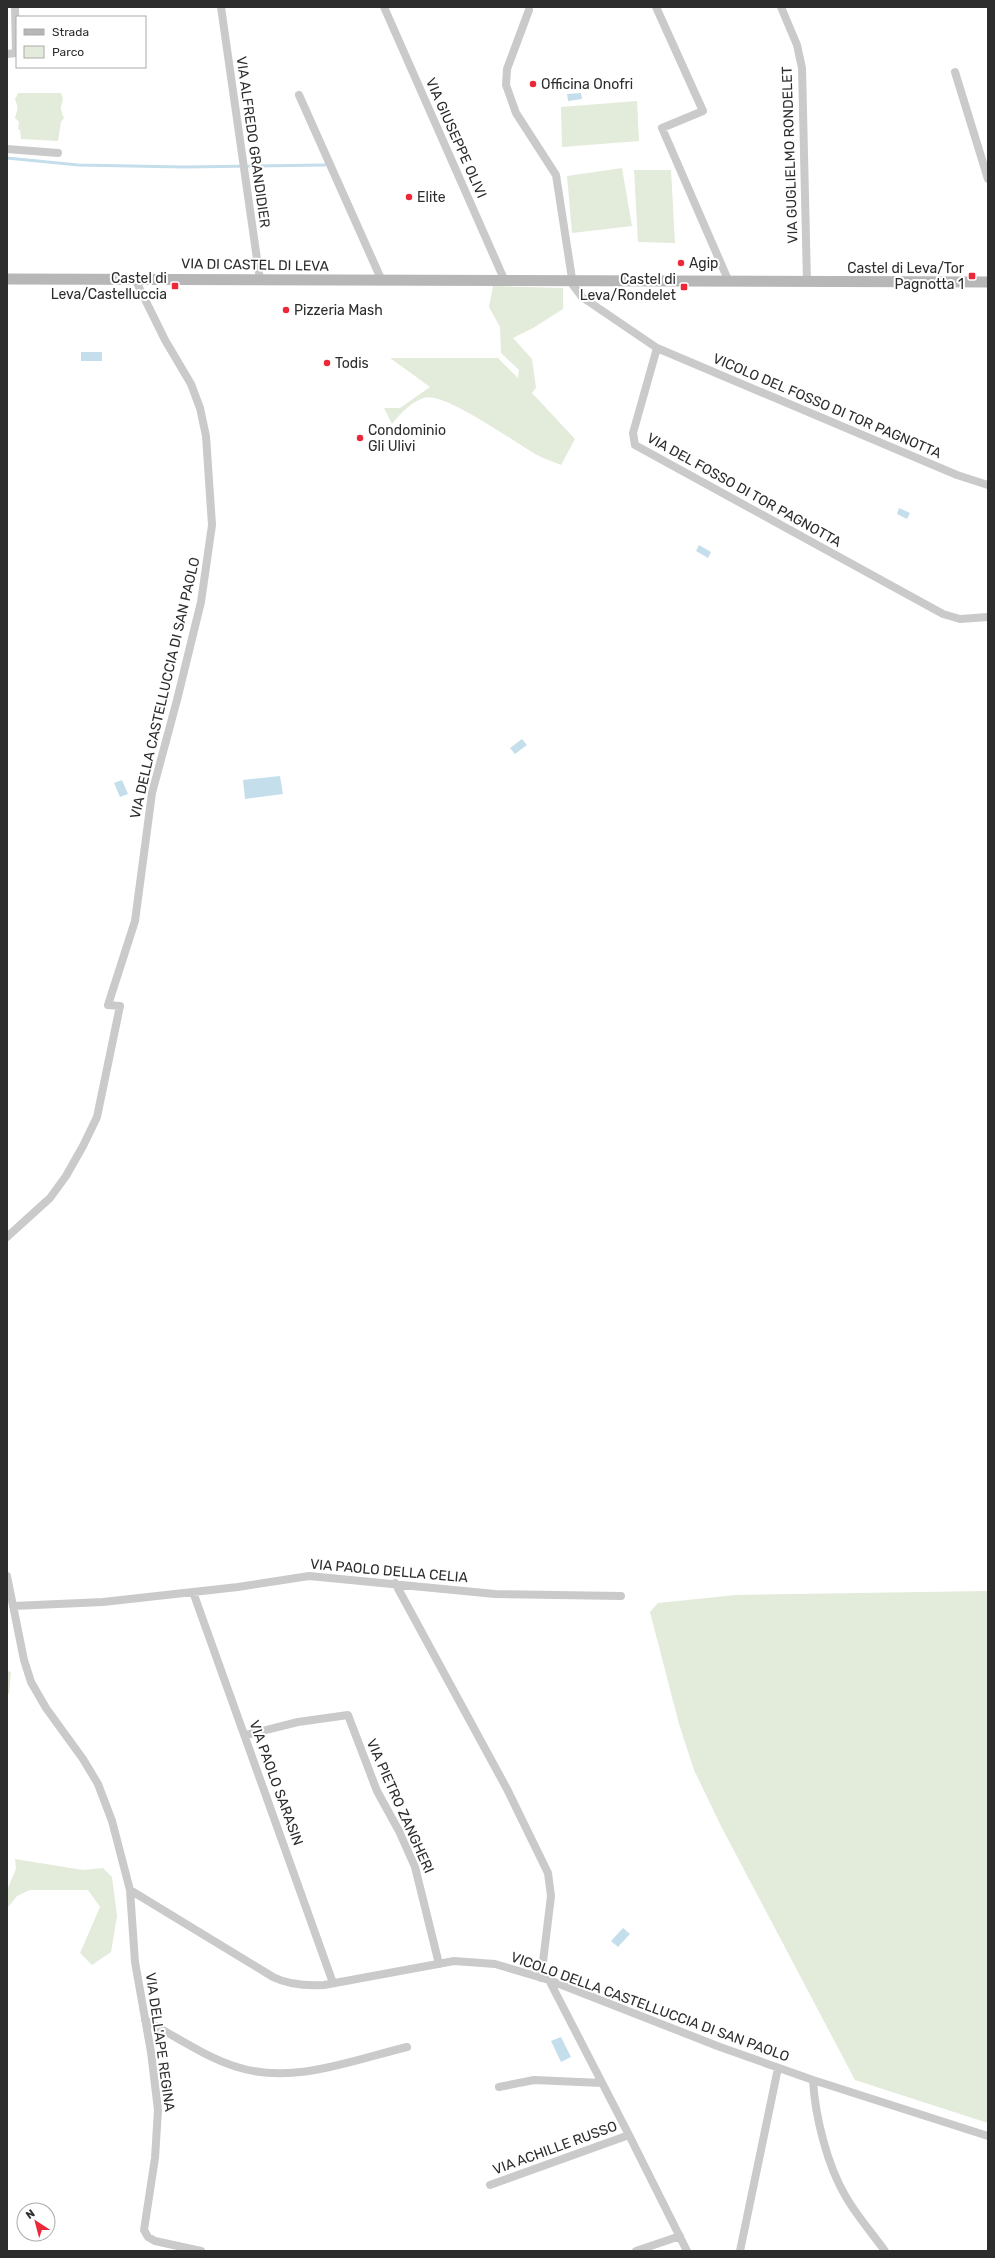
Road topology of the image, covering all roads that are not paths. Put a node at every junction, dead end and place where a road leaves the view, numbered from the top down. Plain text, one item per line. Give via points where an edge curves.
1 (15, 7) edge
2 (221, 7) edge
3 (384, 7) edge
4 (656, 7) edge
5 (781, 7) edge
6 (529, 10) dead end
7 (7, 54) edge
8 (955, 72) dead end
9 (300, 95) dead end
10 (7, 149) edge
11 (58, 153) dead end
12 (988, 179) edge
13 (7, 279) edge
14 (135, 279) junction
15 (504, 279) junction
16 (260, 280) junction
17 (382, 281) junction
18 (572, 281) junction
19 (729, 282) junction
20 (807, 282) junction
21 (988, 282) edge
22 (657, 348) junction
23 (988, 485) edge
24 (988, 617) edge
25 (7, 1238) edge
26 (7, 1576) edge
27 (395, 1583) junction
28 (193, 1592) junction
29 (621, 1596) dead end
30 (13, 1606) junction
31 (246, 1735) junction
32 (130, 1890) junction
33 (439, 1964) junction
34 (545, 1979) junction
35 (333, 1983) junction
36 (146, 2020) junction
37 (407, 2047) dead end
38 (778, 2068) junction
39 (812, 2080) junction
40 (602, 2083) junction
41 (499, 2087) dead end
42 (629, 2135) junction
43 (988, 2136) edge
44 (490, 2185) dead end
45 (680, 2236) junction
46 (201, 2251) edge
47 (636, 2251) edge
48 (687, 2251) edge
49 (740, 2251) edge
50 (885, 2251) edge

1 - 7 street via 16,53
2 - 16 street, VIA ALFREDO GRANDIDIER
3 - 15 street, VIA GIUSEPPE OLIVI
4 - 19 street via 703,111 662,128
5 - 20 street, VIA GUGLIELMO RONDELET via 797,45 802,68
6 - 18 street via 507,68 506,85 516,113 556,175
8 - 12 street
9 - 17 street
10 - 11 street
13 - 14 street, VIA DI CASTEL DI LEVA
14 - 16 street, VIA DI CASTEL DI LEVA
14 - 25 street, VIA DELLA CASTELLUCCIA DI SAN PAOLO via 165,340 191,384 200,408 206,436 212,518 211,540 201,602 152,793 135,921 108,1005 120,1006 97,1117 66,1176 50,1198
15 - 17 street, VIA DI CASTEL DI LEVA
15 - 18 street, VIA DI CASTEL DI LEVA
16 - 17 street, VIA DI CASTEL DI LEVA
18 - 19 street, VIA DI CASTEL DI LEVA
18 - 22 street via 582,297
19 - 20 street, VIA DI CASTEL DI LEVA
20 - 21 street, VIA DI CASTEL DI LEVA
22 - 23 street, VICOLO DEL FOSSO DI TOR PAGNOTTA via 957,475
22 - 24 street, VIA DEL FOSSO DI TOR PAGNOTTA via 632,436 638,448 945,615 965,619
26 - 30 street
27 - 28 street, VIA PAOLO DELLA CELIA via 309,1576
27 - 29 street, VIA PAOLO DELLA CELIA via 503,1594
27 - 34 street via 507,1789 548,1873 551,1896
28 - 30 street, VIA PAOLO DELLA CELIA via 103,1602
28 - 31 street, VIA PAOLO SARASIN
30 - 32 street via 31,1682 98,1784 112,1821
31 - 33 street, VIA PIETRO ZANGHERI via 298,1722 348,1715 377,1791 415,1867
31 - 35 street, VIA PAOLO SARASIN
32 - 35 street, VICOLO DELLA CASTELLUCCIA DI SAN PAOLO via 277,1979 305,1985
32 - 36 street, VIA DELL'APE REGINA via 135,1962
33 - 34 street, VICOLO DELLA CASTELLUCCIA DI SAN PAOLO via 482,1962
33 - 35 street, VICOLO DELLA CASTELLUCCIA DI SAN PAOLO
34 - 38 street, VICOLO DELLA CASTELLUCCIA DI SAN PAOLO
34 - 40 street, VIA ACHILLE RUSSO
36 - 37 street via 215,2058 238,2067 266,2073 306,2071
36 - 46 street, VIA DELL'APE REGINA via 158,2117 155,2158 144,2230 148,2237 155,2241
38 - 39 street, VICOLO DELLA CASTELLUCCIA DI SAN PAOLO
38 - 49 street
39 - 43 street, VICOLO DELLA CASTELLUCCIA DI SAN PAOLO
39 - 50 street via 818,2117 839,2184
40 - 41 street via 534,2080
40 - 42 street, VIA ACHILLE RUSSO
42 - 44 street, VIA ACHILLE RUSSO
42 - 45 street, VIA ACHILLE RUSSO
45 - 47 street
45 - 48 street, VIA ACHILLE RUSSO

